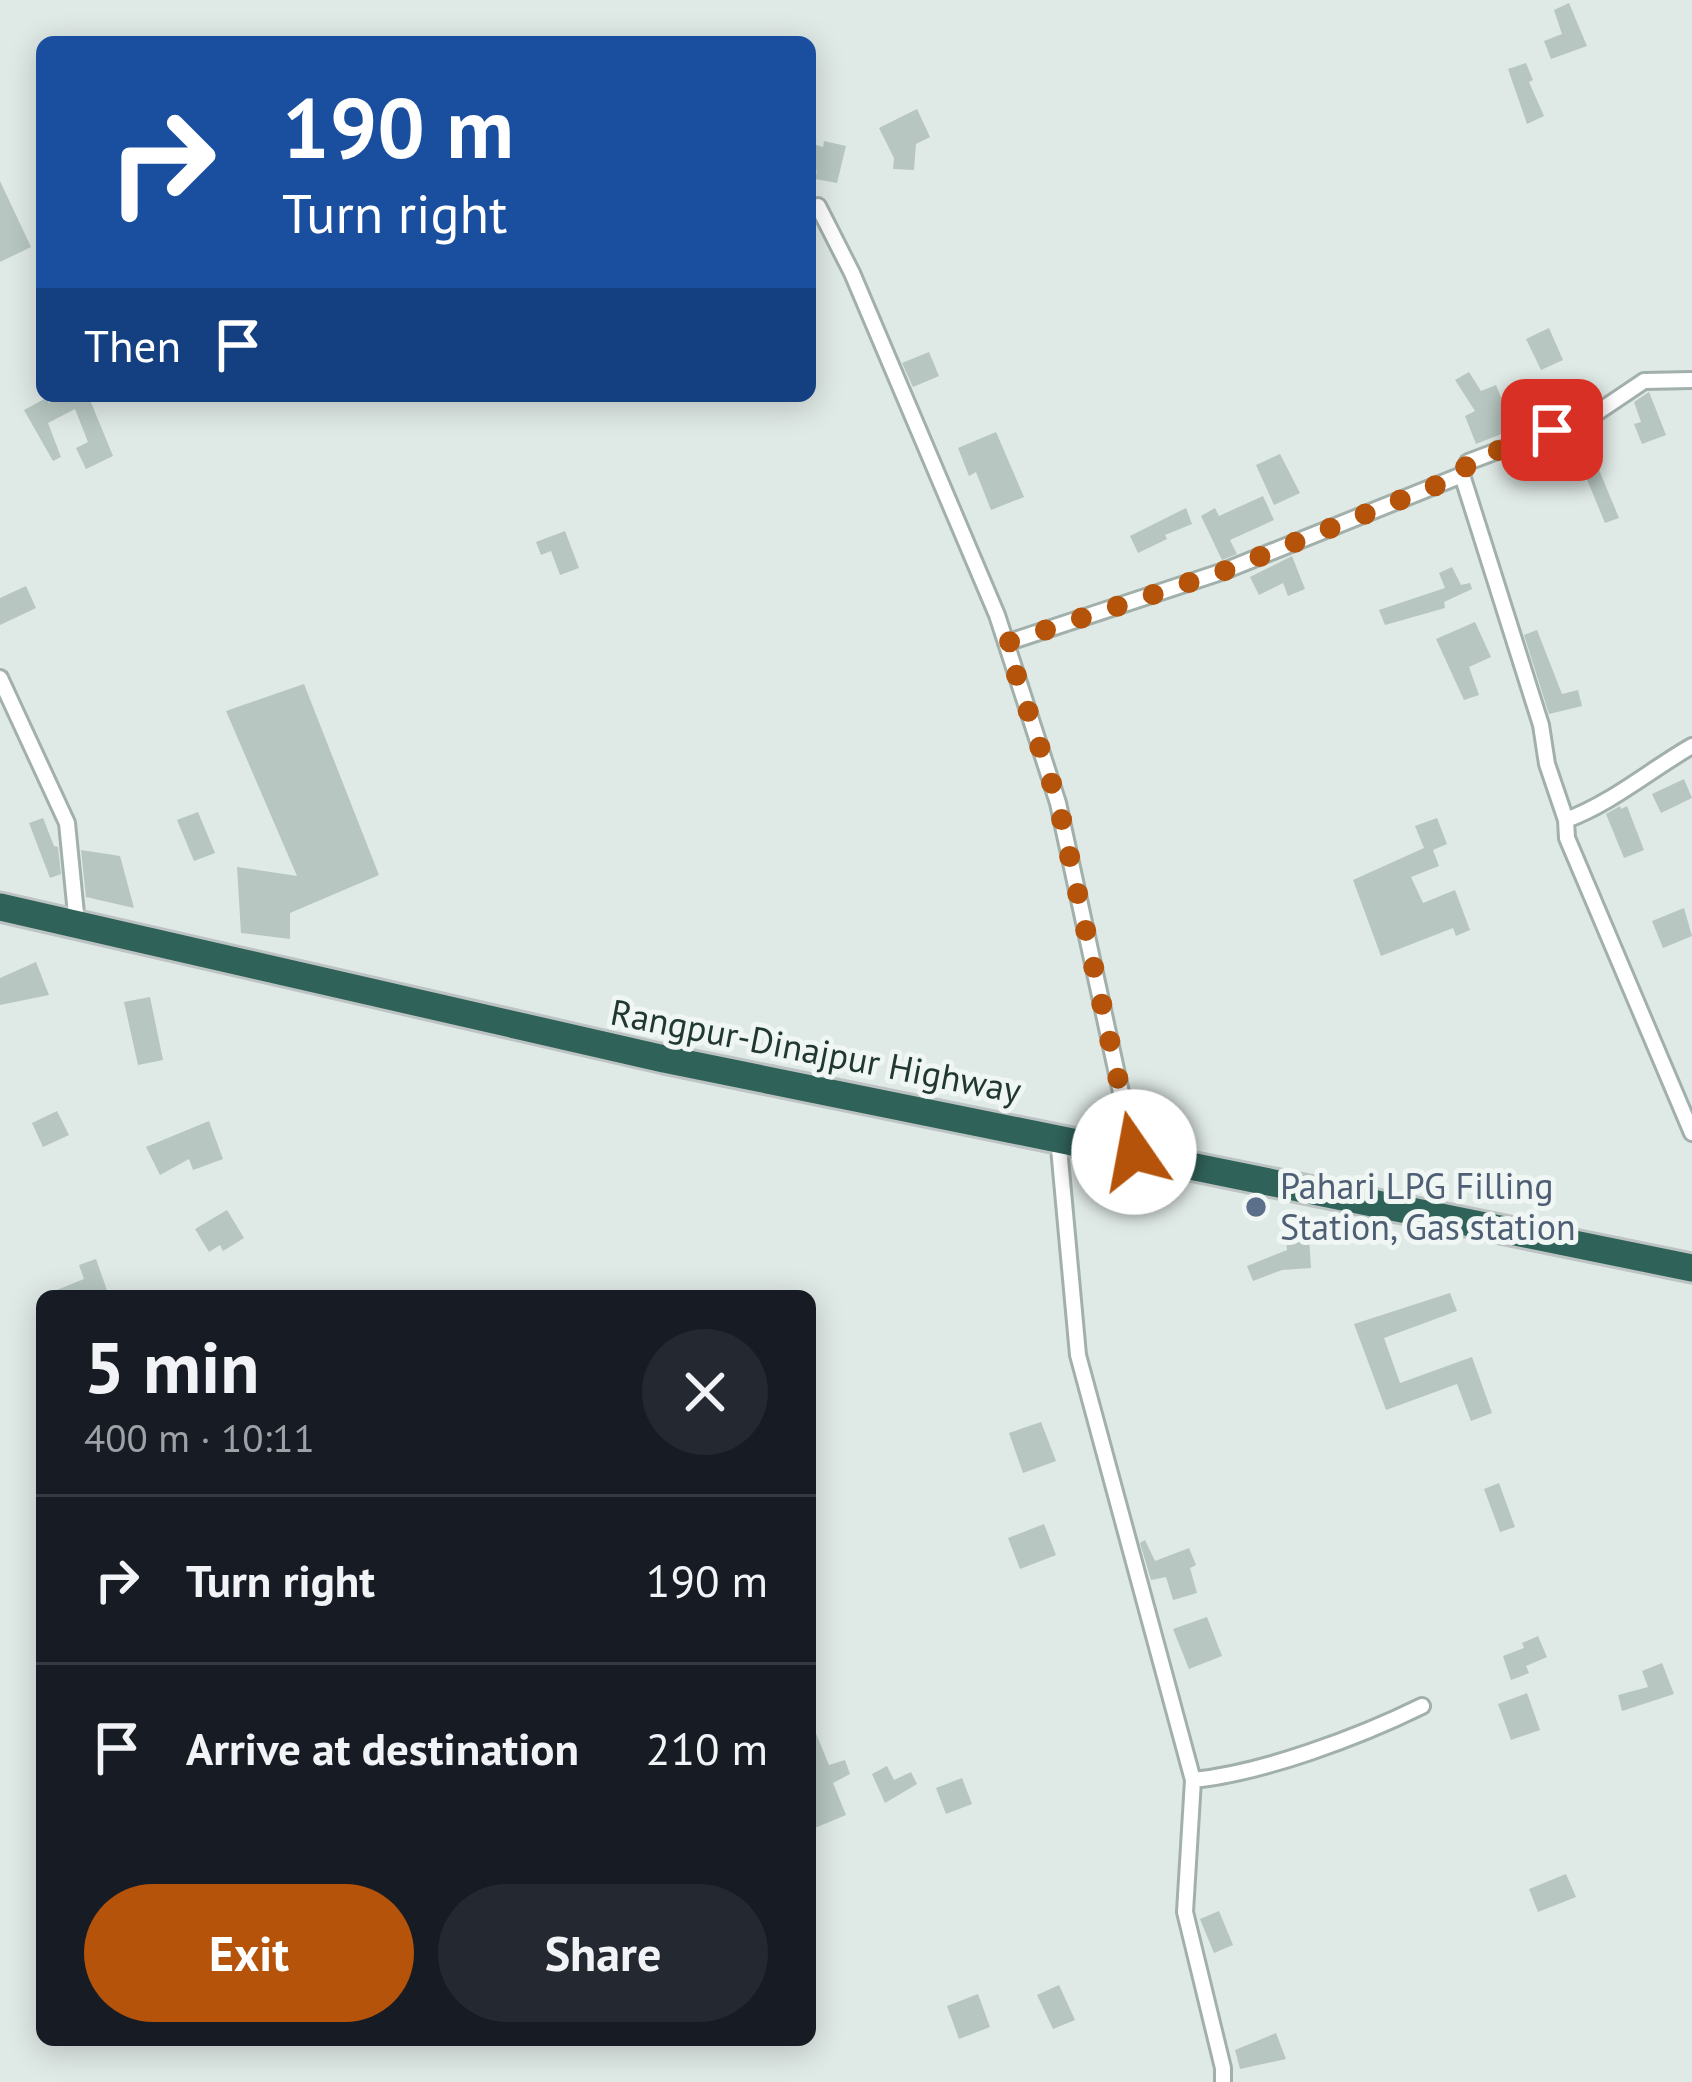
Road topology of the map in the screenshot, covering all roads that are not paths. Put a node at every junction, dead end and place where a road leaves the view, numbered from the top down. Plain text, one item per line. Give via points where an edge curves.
1 (816, 207) edge
2 (1692, 380) edge
3 (1462, 475) junction
4 (1006, 643) junction
5 (0, 678) edge
6 (1692, 746) edge
7 (1566, 820) junction
8 (0, 907) edge
9 (76, 924) junction
10 (1692, 1133) edge
11 (1058, 1137) junction
12 (1134, 1152) junction
13 (1692, 1268) edge
14 (1422, 1706) dead end
15 (1193, 1780) junction
16 (1223, 2082) edge

1 - 4 street via 852,273
2 - 3 street via 1644,381 1594,414 1468,462
3 - 4 street via 1224,571
3 - 7 street
4 - 12 street via 1058,803
5 - 9 street via 68,823
6 - 7 street
7 - 10 street
8 - 9 highway, Rangpur-Dinajpur Highway
9 - 11 highway, Rangpur-Dinajpur Highway via 664,1059
11 - 12 highway, Rangpur-Dinajpur Highway
11 - 15 street via 1078,1355
12 - 13 highway, Rangpur-Dinajpur Highway
14 - 15 street via 1379,1727
15 - 16 street via 1185,1912

